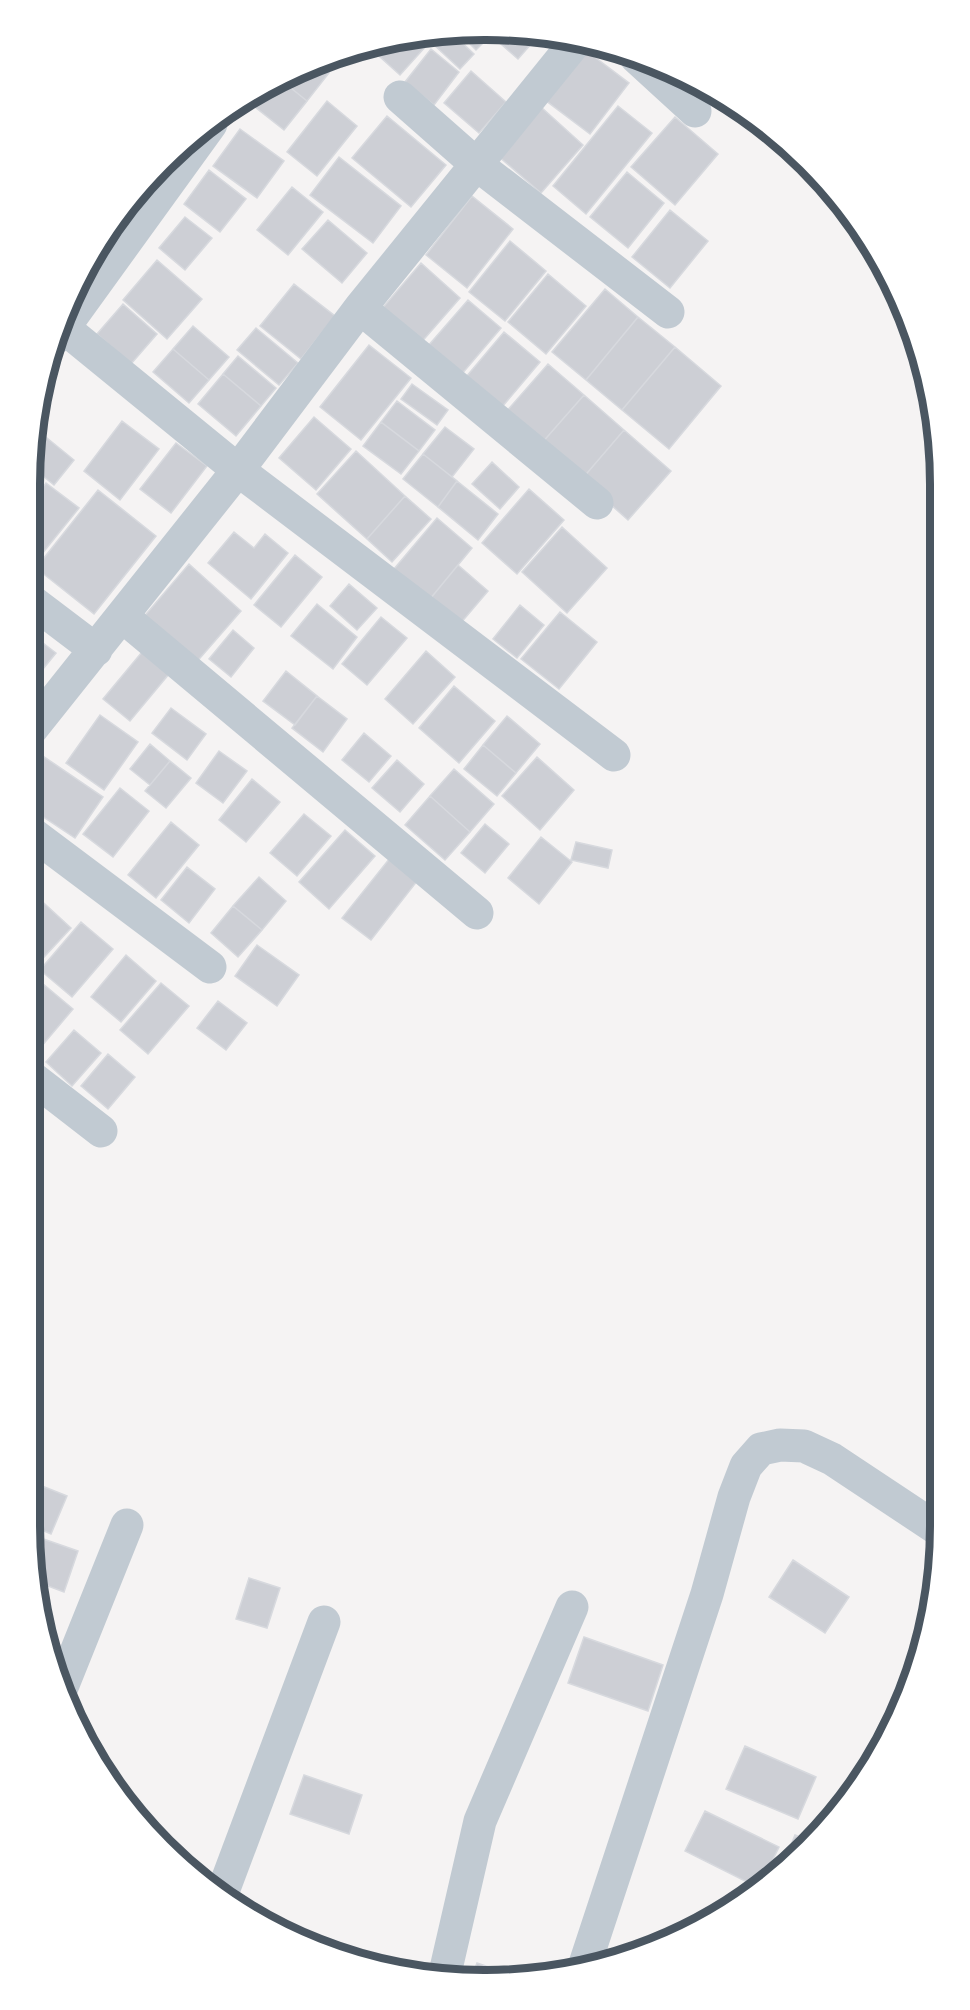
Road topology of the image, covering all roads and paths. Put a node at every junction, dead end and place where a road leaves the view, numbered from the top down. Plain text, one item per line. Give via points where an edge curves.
1 (570, 49) edge
2 (654, 74) edge
3 (400, 97) dead end
4 (694, 111) dead end
5 (190, 153) edge
6 (477, 164) junction
7 (360, 308) junction
8 (77, 309) edge
9 (668, 312) dead end
10 (66, 337) edge
11 (238, 470) junction
12 (597, 503) dead end
13 (40, 608) edge
14 (122, 616) junction
15 (96, 650) junction
16 (40, 719) edge
17 (614, 754) dead end
18 (40, 840) edge
19 (477, 913) dead end
20 (210, 967) dead end
21 (40, 1084) edge
22 (101, 1131) dead end
23 (930, 1524) edge
24 (127, 1525) dead end
25 (572, 1607) dead end
26 (324, 1622) dead end
27 (67, 1675) edge
28 (225, 1886) edge
29 (587, 1957) edge
30 (446, 1968) edge

1 - 6 street
2 - 4 street
3 - 6 street
5 - 8 street
6 - 7 street
6 - 9 street
7 - 11 street
7 - 12 street
10 - 11 street
11 - 14 street
11 - 17 street
13 - 15 street
14 - 15 street
14 - 19 street
15 - 16 street
18 - 20 street
21 - 22 street
23 - 29 street via 832,1459 804,1446 761,1449 746,1466
24 - 27 street
25 - 30 street via 480,1821
26 - 28 street

